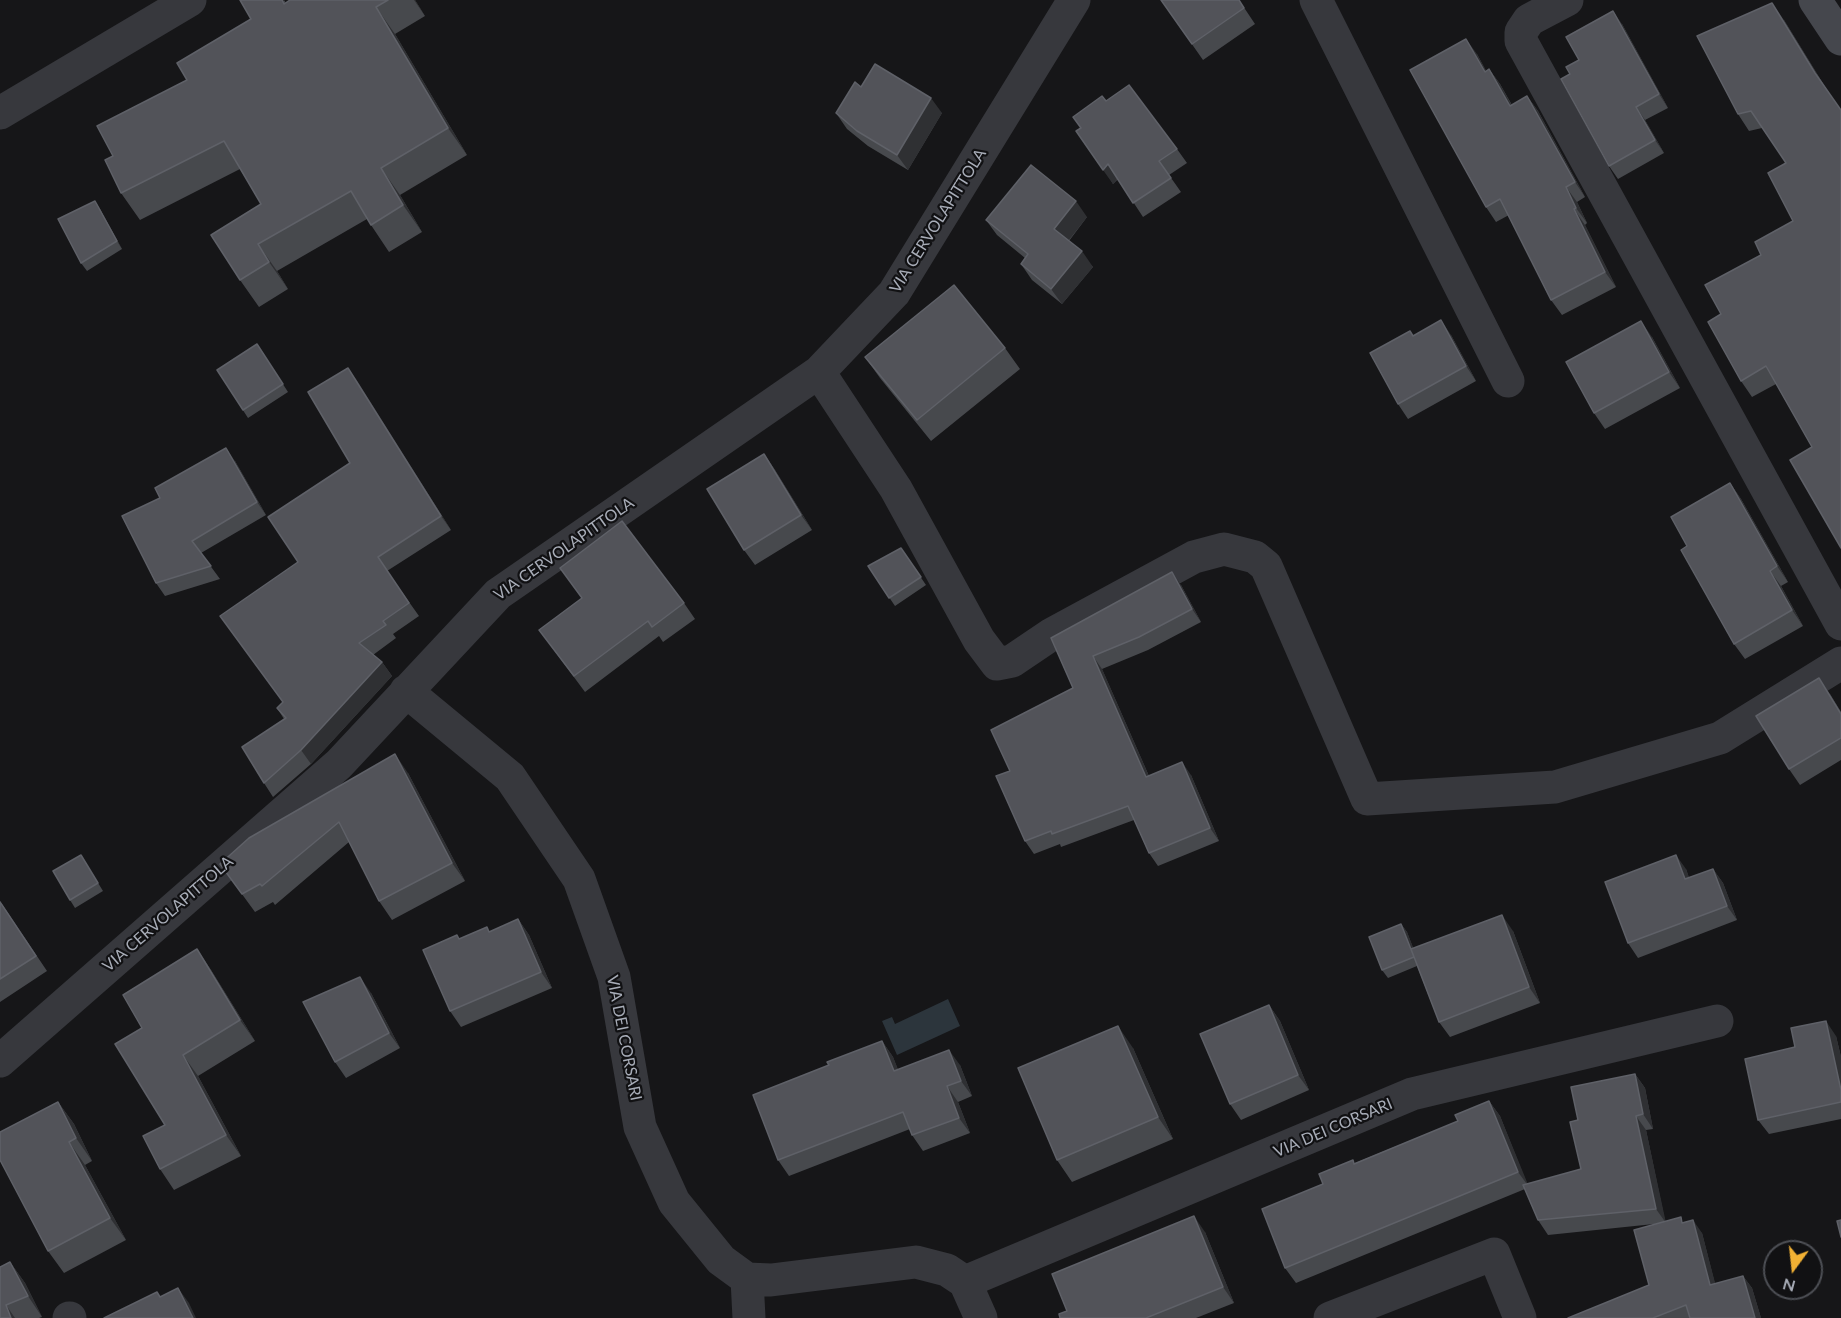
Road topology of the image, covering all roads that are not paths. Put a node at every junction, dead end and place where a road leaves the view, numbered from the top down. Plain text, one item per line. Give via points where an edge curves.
1 (190, 0) edge
2 (1074, 0) edge
3 (1316, 0) edge
4 (1567, 0) edge
5 (1815, 0) edge
6 (1841, 39) edge
7 (0, 113) edge
8 (819, 372) junction
9 (1508, 381) dead end
10 (1841, 624) edge
11 (1841, 663) edge
12 (406, 691) junction
13 (1717, 1021) dead end
14 (0, 1061) edge
15 (747, 1279) junction
16 (965, 1282) junction
17 (749, 1318) edge
18 (981, 1318) edge
19 (1330, 1318) edge
20 (1520, 1318) edge

1 - 7 street
2 - 8 street, VIA CERVOLAPITTOLA via 894,292
3 - 9 street
4 - 10 street via 1530,20 1521,32 1521,42
5 - 6 main road
8 - 11 street via 896,489 979,640 997,664 1012,661 1053,634 1194,557 1224,549 1255,557 1266,566 1367,799 1555,787 1720,738
8 - 12 street, VIA CERVOLAPITTOLA via 498,594
12 - 14 street, VIA CERVOLAPITTOLA via 339,764
12 - 15 street, VIA DEI CORSARI via 510,777 579,879 614,977 640,1127 674,1202 721,1260
13 - 16 street, VIA DEI CORSARI via 1413,1094
15 - 16 street via 771,1280 916,1262 947,1270
15 - 17 street
16 - 18 street
19 - 20 street via 1494,1254

